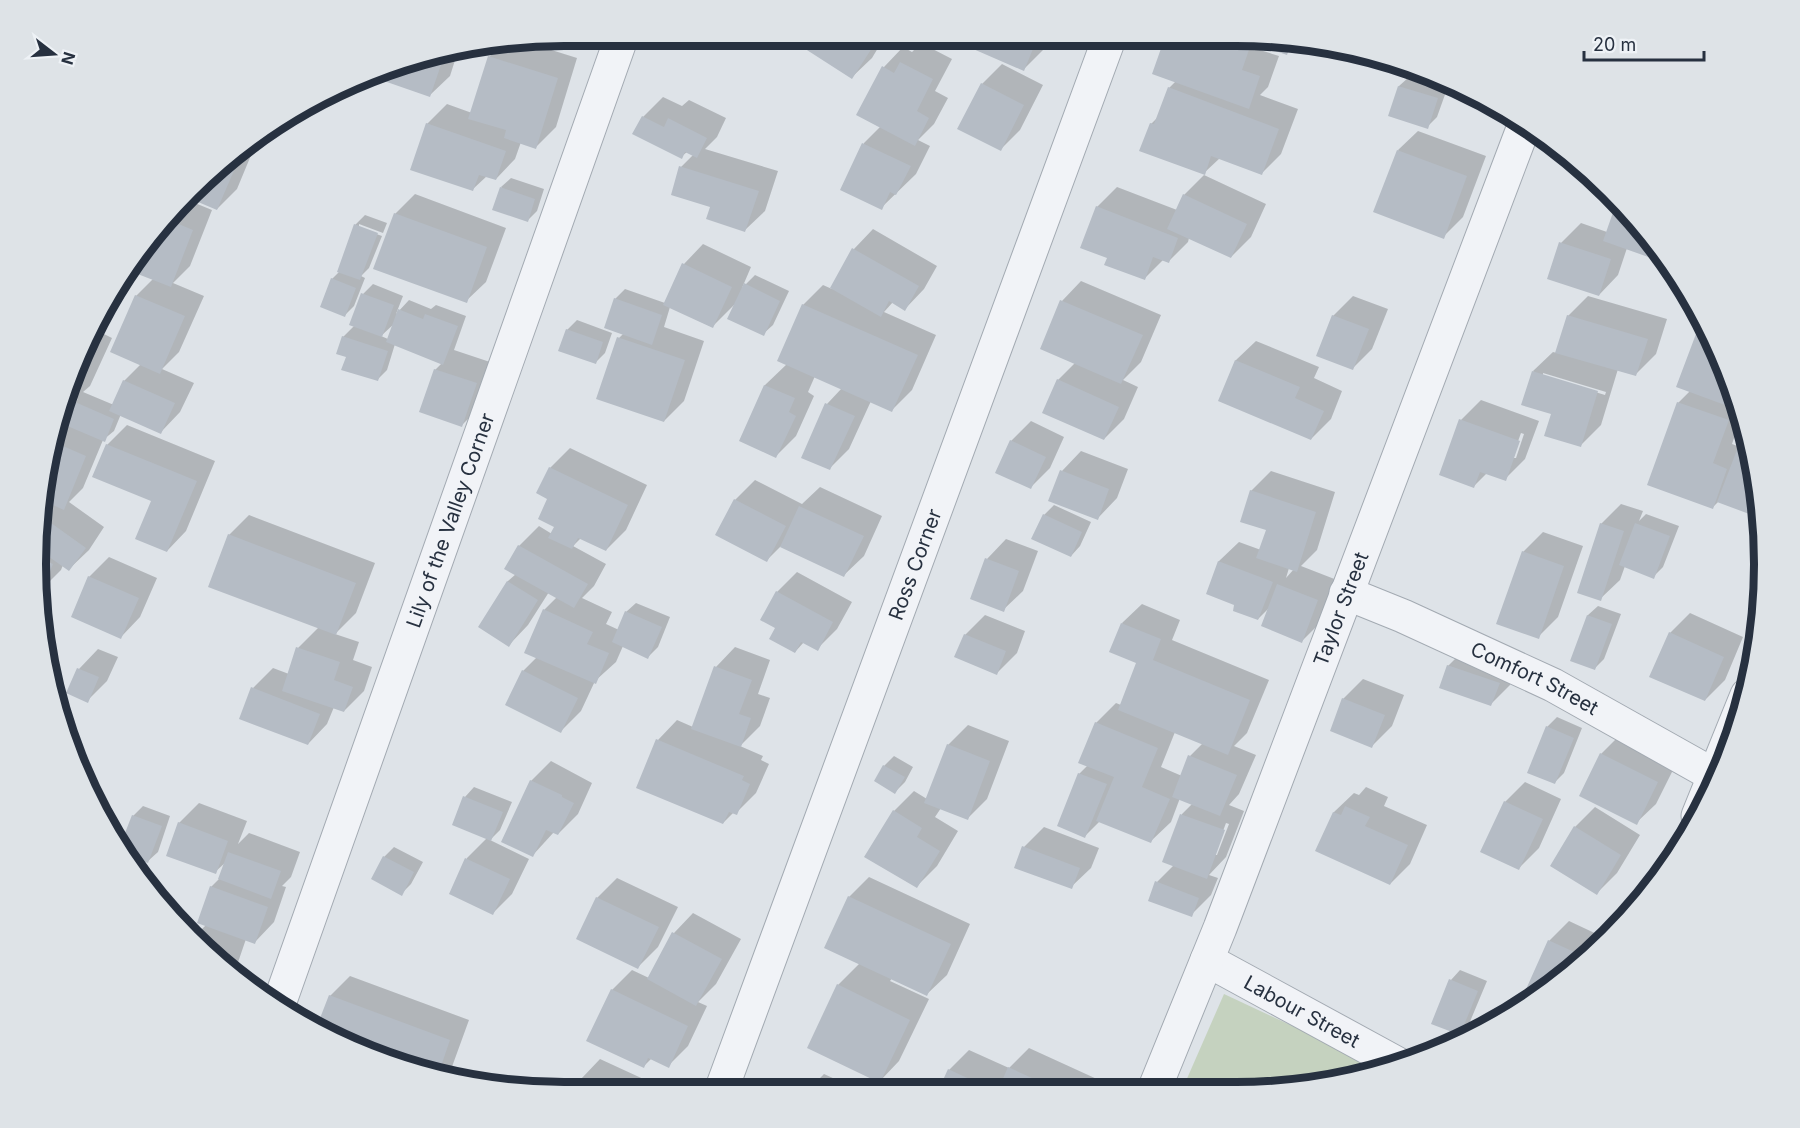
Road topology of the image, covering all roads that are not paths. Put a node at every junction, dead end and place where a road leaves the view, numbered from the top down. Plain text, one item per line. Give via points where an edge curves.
1 (618, 46) edge
2 (1105, 46) edge
3 (1522, 132) edge
4 (1346, 593) junction
5 (1709, 773) edge
6 (1207, 960) junction
7 (281, 997) edge
8 (1388, 1058) edge
9 (725, 1082) edge
10 (1157, 1082) edge

1 - 7 street, Lily of the Valley Corner
2 - 9 street, Ross Corner
3 - 4 street, Taylor Street
4 - 5 street, Comfort Street via 1553,685
4 - 6 street, Taylor Street
6 - 8 street, Labour Street
6 - 10 street, Taylor Street

